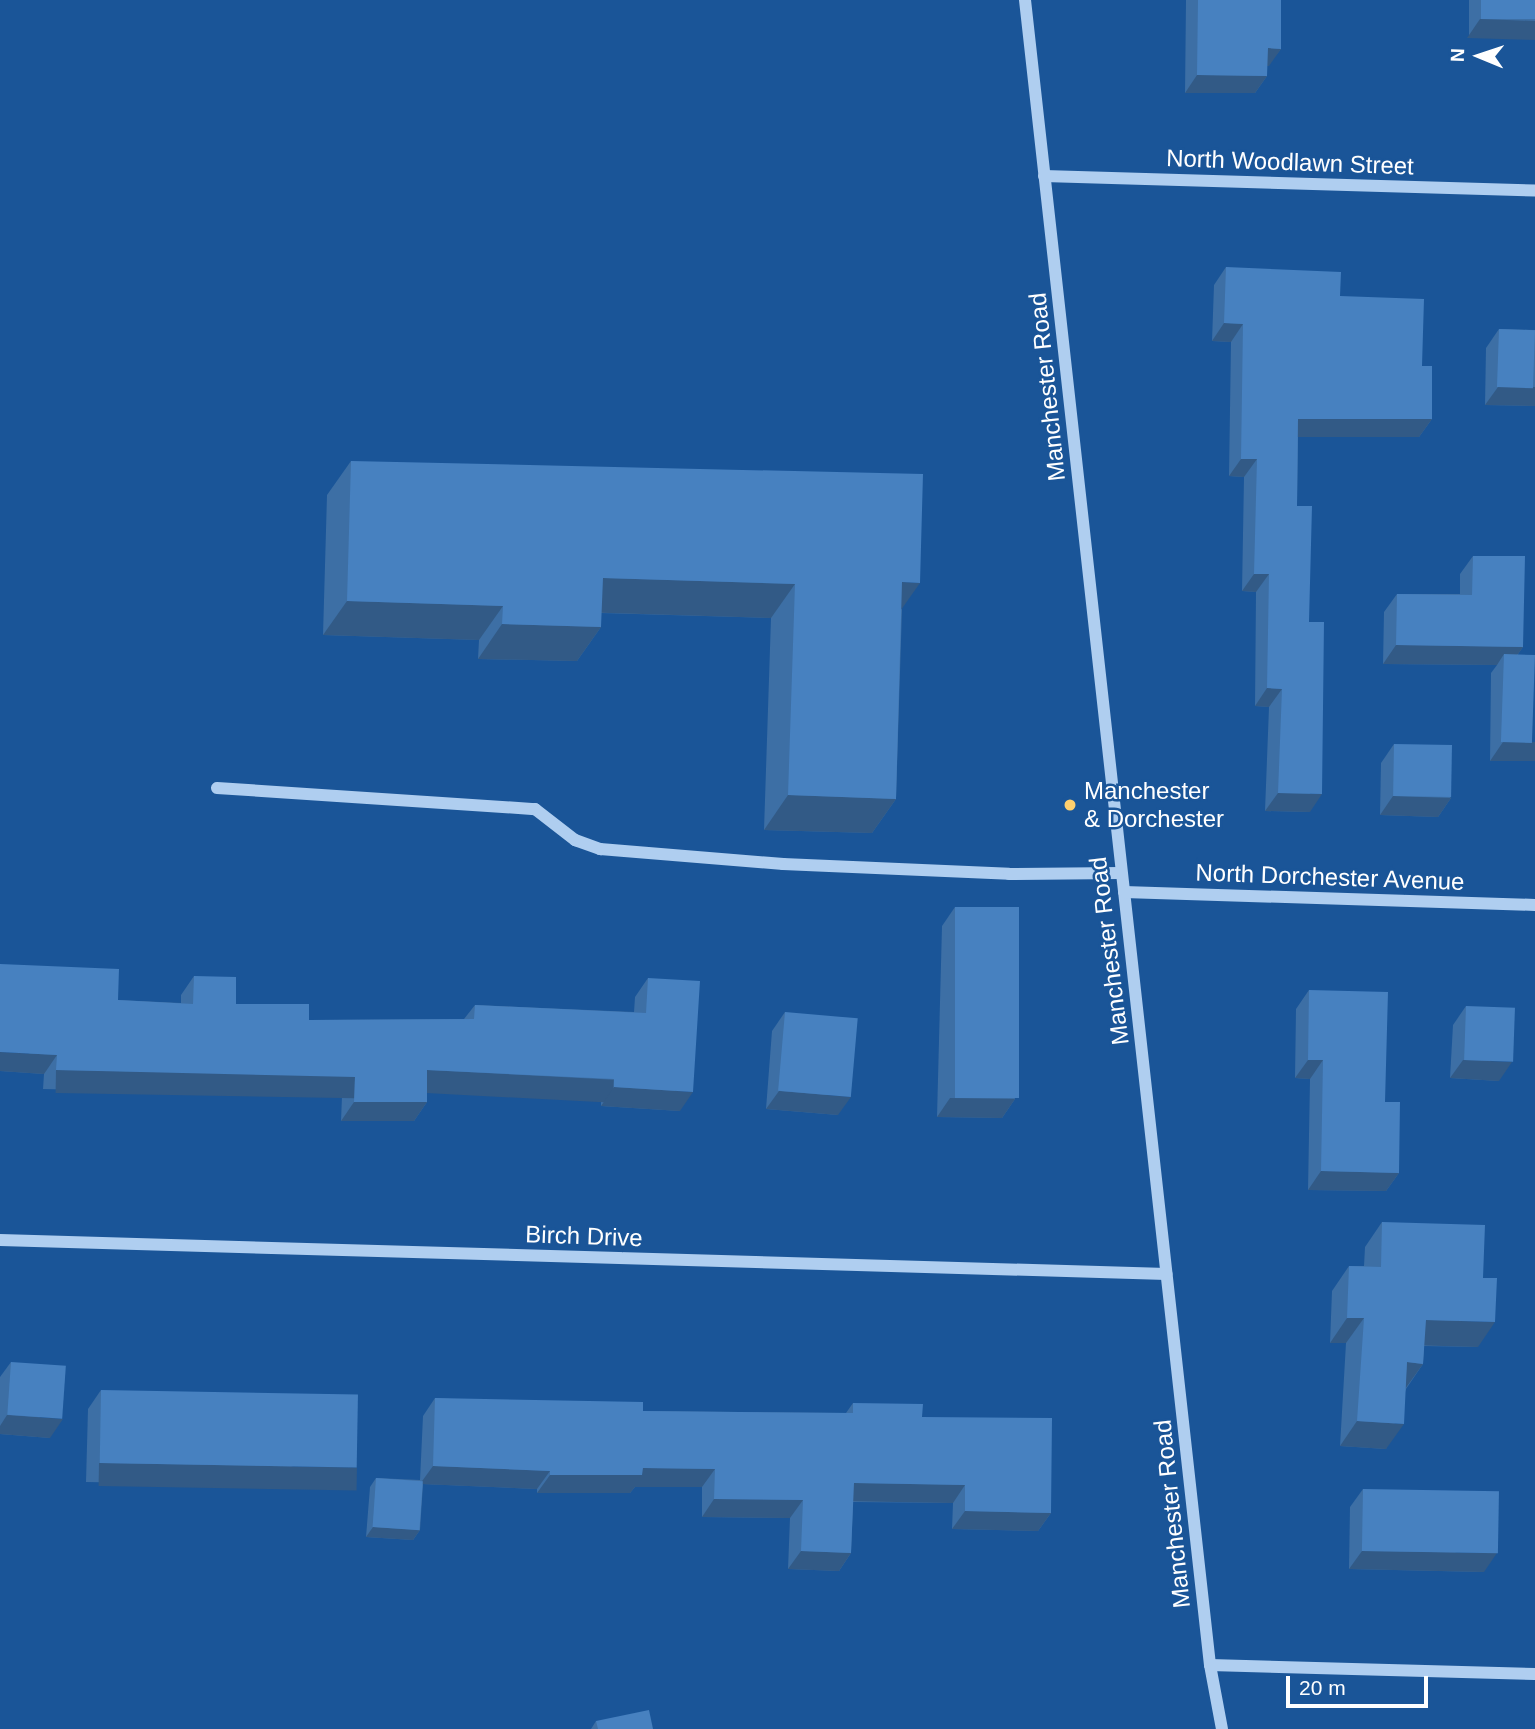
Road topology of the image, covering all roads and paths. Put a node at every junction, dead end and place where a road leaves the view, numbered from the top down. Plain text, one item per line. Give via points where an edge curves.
1 (1024, 0) edge
2 (1044, 176) junction
3 (1535, 191) edge
4 (217, 788) dead end
5 (1121, 873) junction
6 (1124, 892) junction
7 (1535, 905) edge
8 (0, 1240) edge
9 (1167, 1274) junction
10 (1210, 1665) junction
11 (1535, 1674) edge
12 (1222, 1729) edge

1 - 2 street, Manchester Road
2 - 3 street, North Woodlawn Street
2 - 5 street, Manchester Road
4 - 5 street via 535,809 575,839 600,849 783,864 1009,874
5 - 6 street, Manchester Road
6 - 7 street, North Dorchester Avenue
6 - 9 street, Manchester Road
8 - 9 street, Birch Drive
9 - 10 street, Manchester Road
10 - 11 street
10 - 12 street, Manchester Road

